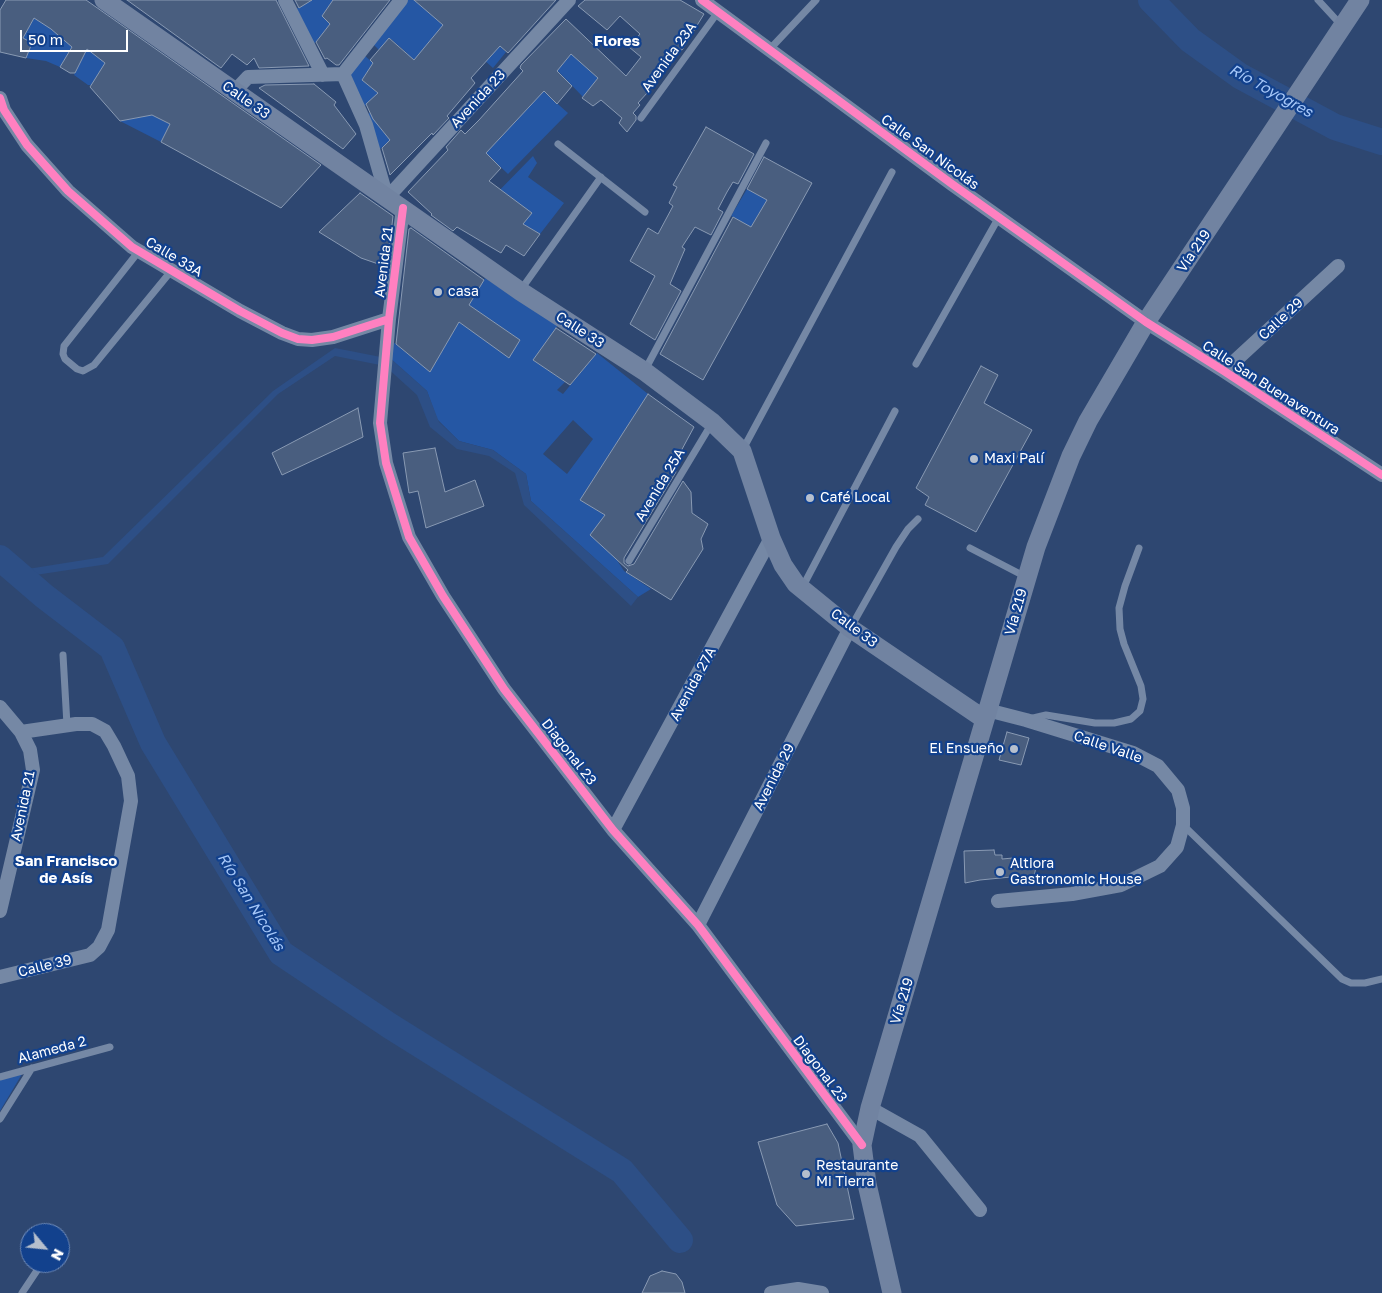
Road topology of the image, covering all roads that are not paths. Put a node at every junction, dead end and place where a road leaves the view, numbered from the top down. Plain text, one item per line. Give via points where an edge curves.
1 (104, 0) edge
2 (285, 0) edge
3 (401, 0) edge
4 (569, 0) edge
5 (703, 0) edge
6 (816, 0) edge
7 (1318, 0) edge
8 (1360, 0) edge
9 (718, 12) junction
10 (1342, 27) junction
11 (769, 50) junction
12 (343, 74) junction
13 (323, 75) junction
14 (234, 92) junction
15 (0, 98) edge
16 (641, 118) dead end
17 (766, 143) dead end
18 (558, 144) dead end
19 (892, 172) dead end
20 (601, 177) junction
21 (395, 203) junction
22 (645, 212) dead end
23 (999, 217) junction
24 (139, 251) junction
25 (1338, 266) dead end
26 (172, 270) junction
27 (520, 291) junction
28 (390, 319) junction
29 (1146, 322) junction
30 (916, 364) dead end
31 (644, 371) junction
32 (1224, 371) junction
33 (895, 411) dead end
34 (712, 422) junction
35 (742, 452) junction
36 (1382, 475) edge
37 (918, 519) dead end
38 (771, 538) junction
39 (970, 548) dead end
40 (1138, 548) dead end
41 (630, 561) dead end
42 (1027, 578) junction
43 (802, 588) junction
44 (850, 628) junction
45 (63, 655) dead end
46 (0, 707) edge
47 (985, 714) junction
48 (1026, 720) junction
49 (67, 725) junction
50 (21, 732) junction
51 (1183, 825) junction
52 (614, 830) junction
53 (998, 901) dead end
54 (0, 911) edge
55 (698, 926) junction
56 (0, 977) edge
57 (1382, 979) edge
58 (110, 1048) dead end
59 (32, 1068) junction
60 (0, 1077) edge
61 (870, 1108) junction
62 (0, 1119) edge
63 (862, 1145) junction
64 (980, 1210) dead end
65 (35, 1273) edge
66 (22, 1293) edge
67 (771, 1293) edge
68 (822, 1293) edge
69 (892, 1293) edge

1 - 14 main road, Calle 33
2 - 13 street
3 - 12 street
4 - 21 street, Avenida 23
5 - 9 street, Calle San Nicolás
6 - 11 lane
7 - 10 lane
8 - 10 main road, Vía 219
9 - 11 street, Calle San Nicolás
9 - 16 lane, Avenida 23A
10 - 29 main road, Vía 219
11 - 23 street, Calle San Nicolás
12 - 13 street
12 - 21 street
13 - 14 street via 248,77
14 - 21 main road, Calle 33
15 - 24 street, Calle 33A via 4,110 27,145 68,191
17 - 31 lane
18 - 20 lane
19 - 35 lane
20 - 22 lane
20 - 27 lane
21 - 27 main road, Calle 33
21 - 28 street, Avenida 21
23 - 29 street, Calle San Nicolás
23 - 30 lane
24 - 26 street, Calle 33A
24 - 26 lane via 64,346 64,359 76,369 83,371 94,365
25 - 32 street, Calle 29
26 - 28 street, Calle 33A via 240,312 298,339 333,337
27 - 31 main road, Calle 33
28 - 52 street, Diagonal 23 via 380,423 386,463 409,537 442,596 504,689
29 - 32 street, Calle San Buenaventura
29 - 42 main road, Vía 219 via 1071,456
31 - 34 main road, Calle 33
32 - 36 street, Calle San Buenaventura
33 - 43 lane
34 - 35 main road, Calle 33
34 - 41 lane, Avenida 25A
35 - 38 main road, Calle 33
37 - 44 lane via 896,548
38 - 43 main road, Calle 33 via 783,566
38 - 52 street, Avenida 27A
39 - 42 lane
40 - 48 lane via 1119,608 1124,644 1143,698 1140,711 1131,718 1114,723 1046,714
42 - 47 main road, Vía 219
43 - 44 main road, Calle 33
44 - 47 main road, Calle 33
44 - 55 street, Avenida 29
45 - 49 lane
46 - 50 street, Avenida 21
47 - 48 street, Calle Valle
47 - 61 main road, Vía 219
48 - 51 street, Calle Valle via 1133,753 1158,766 1178,790
49 - 50 street
49 - 56 street, Calle 39 via 92,724 104,731 128,776 131,801 108,930 99,947 90,954
50 - 54 street, Avenida 21 via 30,750 33,770
51 - 53 street, Calle Valle via 1177,847 1160,866 1121,885 1072,894
51 - 57 lane via 1342,979 1351,983
52 - 55 street, Diagonal 23
55 - 63 street, Diagonal 23
58 - 59 lane, Alameda 2
59 - 60 lane, Alameda 2
59 - 62 lane
61 - 63 main road, Vía 219
61 - 64 street via 920,1136
63 - 69 main road, Vía 219 via 867,1184
65 - 66 lane
67 - 68 street via 798,1289

